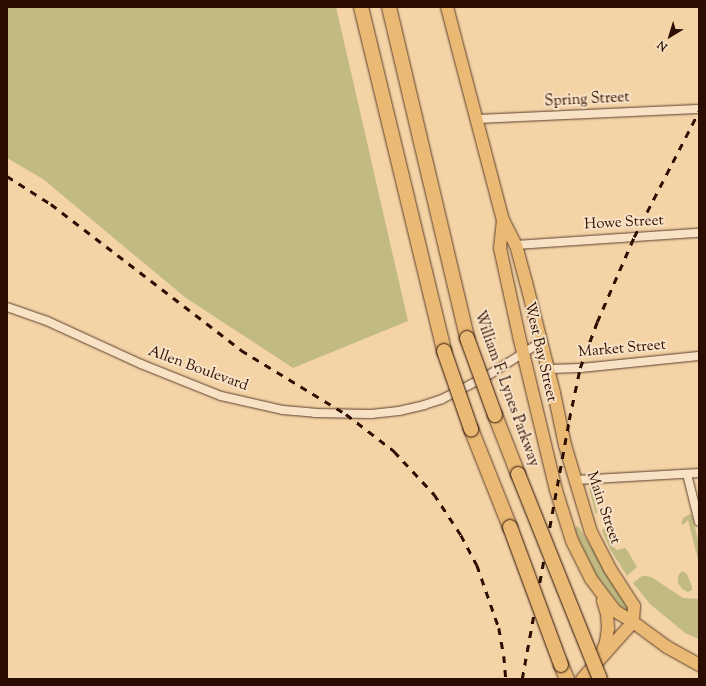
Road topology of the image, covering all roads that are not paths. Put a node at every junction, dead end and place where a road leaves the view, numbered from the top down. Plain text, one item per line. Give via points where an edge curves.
1 (361, 7) edge
2 (389, 7) edge
3 (447, 7) edge
4 (699, 109) edge
5 (476, 119) junction
6 (503, 220) junction
7 (699, 233) edge
8 (516, 245) junction
9 (7, 307) edge
10 (541, 342) junction
11 (523, 354) junction
12 (699, 356) edge
13 (548, 369) junction
14 (565, 445) joint
15 (699, 473) edge
16 (687, 474) junction
17 (576, 480) junction
18 (699, 522) edge
19 (601, 594) junction
20 (633, 622) junction
21 (599, 660) junction
22 (699, 665) edge
23 (566, 679) edge
24 (582, 679) edge
25 (600, 679) edge

1 - 23 highway, bridge via 444,351
2 - 25 highway, William F. Lynes Parkway, bridge via 467,338
3 - 5 main road, West Bay Street
4 - 5 street, Spring Street
5 - 6 main road, West Bay Street
6 - 8 main road, West Bay Street
6 - 11 main road, West Bay Street via 500,248
7 - 8 street, Howe Street
8 - 10 main road, West Bay Street
9 - 11 street, Allen Boulevard via 48,321 141,364 221,396 283,410 315,413 371,414 424,405 442,398
10 - 11 street, Allen Boulevard
10 - 13 main road, West Bay Street
11 - 19 main road, West Bay Street via 556,490 572,541
12 - 13 street, Market Street
13 - 14 main road, West Bay Street
14 - 17 main road, Main Street
15 - 16 street
16 - 17 street
16 - 18 street
17 - 20 main road, Main Street via 591,532 634,606
19 - 20 main road via 615,611
19 - 21 main road via 608,628
20 - 21 main road
20 - 22 main road via 667,647
21 - 24 main road

